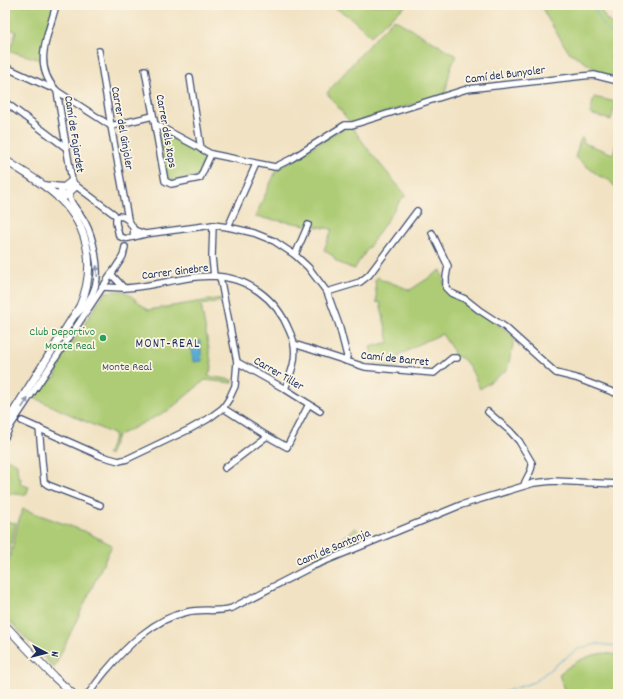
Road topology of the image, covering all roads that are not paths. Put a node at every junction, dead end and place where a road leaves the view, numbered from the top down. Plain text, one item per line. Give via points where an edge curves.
1 (56, 5) edge
2 (99, 51) dead end
3 (5, 67) edge
4 (145, 70) dead end
5 (190, 77) dead end
6 (618, 81) edge
7 (55, 89) junction
8 (5, 102) edge
9 (153, 116) junction
10 (154, 124) junction
11 (111, 126) junction
12 (65, 147) junction
13 (201, 149) junction
14 (211, 154) junction
15 (5, 160) edge
16 (256, 164) junction
17 (74, 184) junction
18 (42, 185) junction
19 (64, 187) junction
20 (70, 192) junction
21 (59, 198) junction
22 (417, 211) dead end
23 (120, 217) junction
24 (213, 225) junction
25 (308, 225) dead end
26 (228, 227) junction
27 (134, 230) junction
28 (432, 233) dead end
29 (145, 234) junction
30 (122, 237) junction
31 (130, 238) junction
32 (125, 247) junction
33 (295, 255) junction
34 (111, 274) junction
35 (214, 276) junction
36 (220, 277) junction
37 (102, 287) junction
38 (124, 288) junction
39 (327, 292) junction
40 (74, 316) junction
41 (294, 344) junction
42 (457, 358) dead end
43 (237, 362) junction
44 (348, 362) junction
45 (285, 389) junction
46 (618, 394) edge
47 (309, 404) junction
48 (223, 408) junction
49 (320, 411) dead end
50 (488, 412) dead end
51 (18, 414) junction
52 (22, 420) junction
53 (14, 421) junction
54 (5, 426) edge
55 (39, 428) junction
56 (267, 436) junction
57 (5, 437) edge
58 (225, 468) dead end
59 (524, 484) junction
60 (618, 484) edge
61 (100, 505) dead end
62 (5, 624) edge
63 (73, 694) edge
64 (88, 694) edge

1 - 7 street, Camí de Fajardet via 43,55 47,78
2 - 11 street, Carrer del Ginjoler
3 - 7 street, Camí de Fajardet
4 - 9 street, Carrer dels Xops
5 - 13 street
6 - 16 street, Camí del Bunyoler via 594,75 467,89 345,125 278,166
7 - 11 street
7 - 12 street, Camí de Fajardet
8 - 12 street
9 - 10 street, Carrer dels Xops
9 - 11 street
10 - 13 street, Camí del Bunyoler
10 - 14 street, Carrer dels Xops via 166,182 171,184 200,178
11 - 23 street, Carrer del Ginjoler via 126,209
12 - 17 street, Camí de Fajardet
13 - 14 street, Camí del Bunyoler
14 - 16 street, Camí del Bunyoler
15 - 18 main road
16 - 26 street
17 - 19 main road
17 - 20 main road
17 - 23 street
18 - 19 street
18 - 21 main road
19 - 20 street
19 - 21 main road
20 - 21 main road
40 -> 20 street via 82,310 93,292 97,278 93,240 86,223 69,197
21 - 40 main road via 72,211 81,227 90,263 86,291
22 - 39 street via 369,276 360,282
23 - 27 street
23 - 30 street via 116,223 119,236
24 - 26 street
24 - 29 street
24 - 35 street
25 - 33 street
26 - 33 street via 274,241
27 - 29 street
27 - 31 street
28 - 46 street via 448,266 446,288 451,294 465,299 505,327 556,373
29 - 31 street
30 - 31 street
30 - 32 street
31 - 32 street
32 - 34 street via 123,256
33 - 39 street
34 - 37 street
34 - 38 street
35 - 36 street, Carrer Ginebre
35 - 38 street, Carrer Ginebre
36 - 41 street, Carrer Ginebre via 237,280 264,296 277,308
36 - 43 street
37 - 38 street, Carrer Ginebre
51 -> 37 street
39 - 44 street via 339,324
40 - 54 main road
41 - 44 street, Camí de Barret
41 - 45 street, Carrer Ginebre via 295,358
42 - 44 street, Camí de Barret via 452,358 431,373 364,367
43 - 45 street, Carrer Tiller
43 - 48 street via 235,386
45 - 47 street, Carrer Tiller
47 - 49 street, Carrer Tiller
47 - 56 street, Carrer Tiller via 287,447
48 - 55 street via 190,429 119,461 101,456
48 - 56 street
50 - 59 street via 519,441 532,463 533,466
51 - 52 street
51 - 53 street
52 - 53 street
52 - 55 street
53 - 57 street
55 - 61 street via 44,482 48,486
56 - 58 street
59 - 60 street, Camí de Santonja via 553,481
59 - 64 street, Camí de Santonja via 461,505 312,566 232,608 218,611 196,610 165,620 134,642
62 - 63 main road

